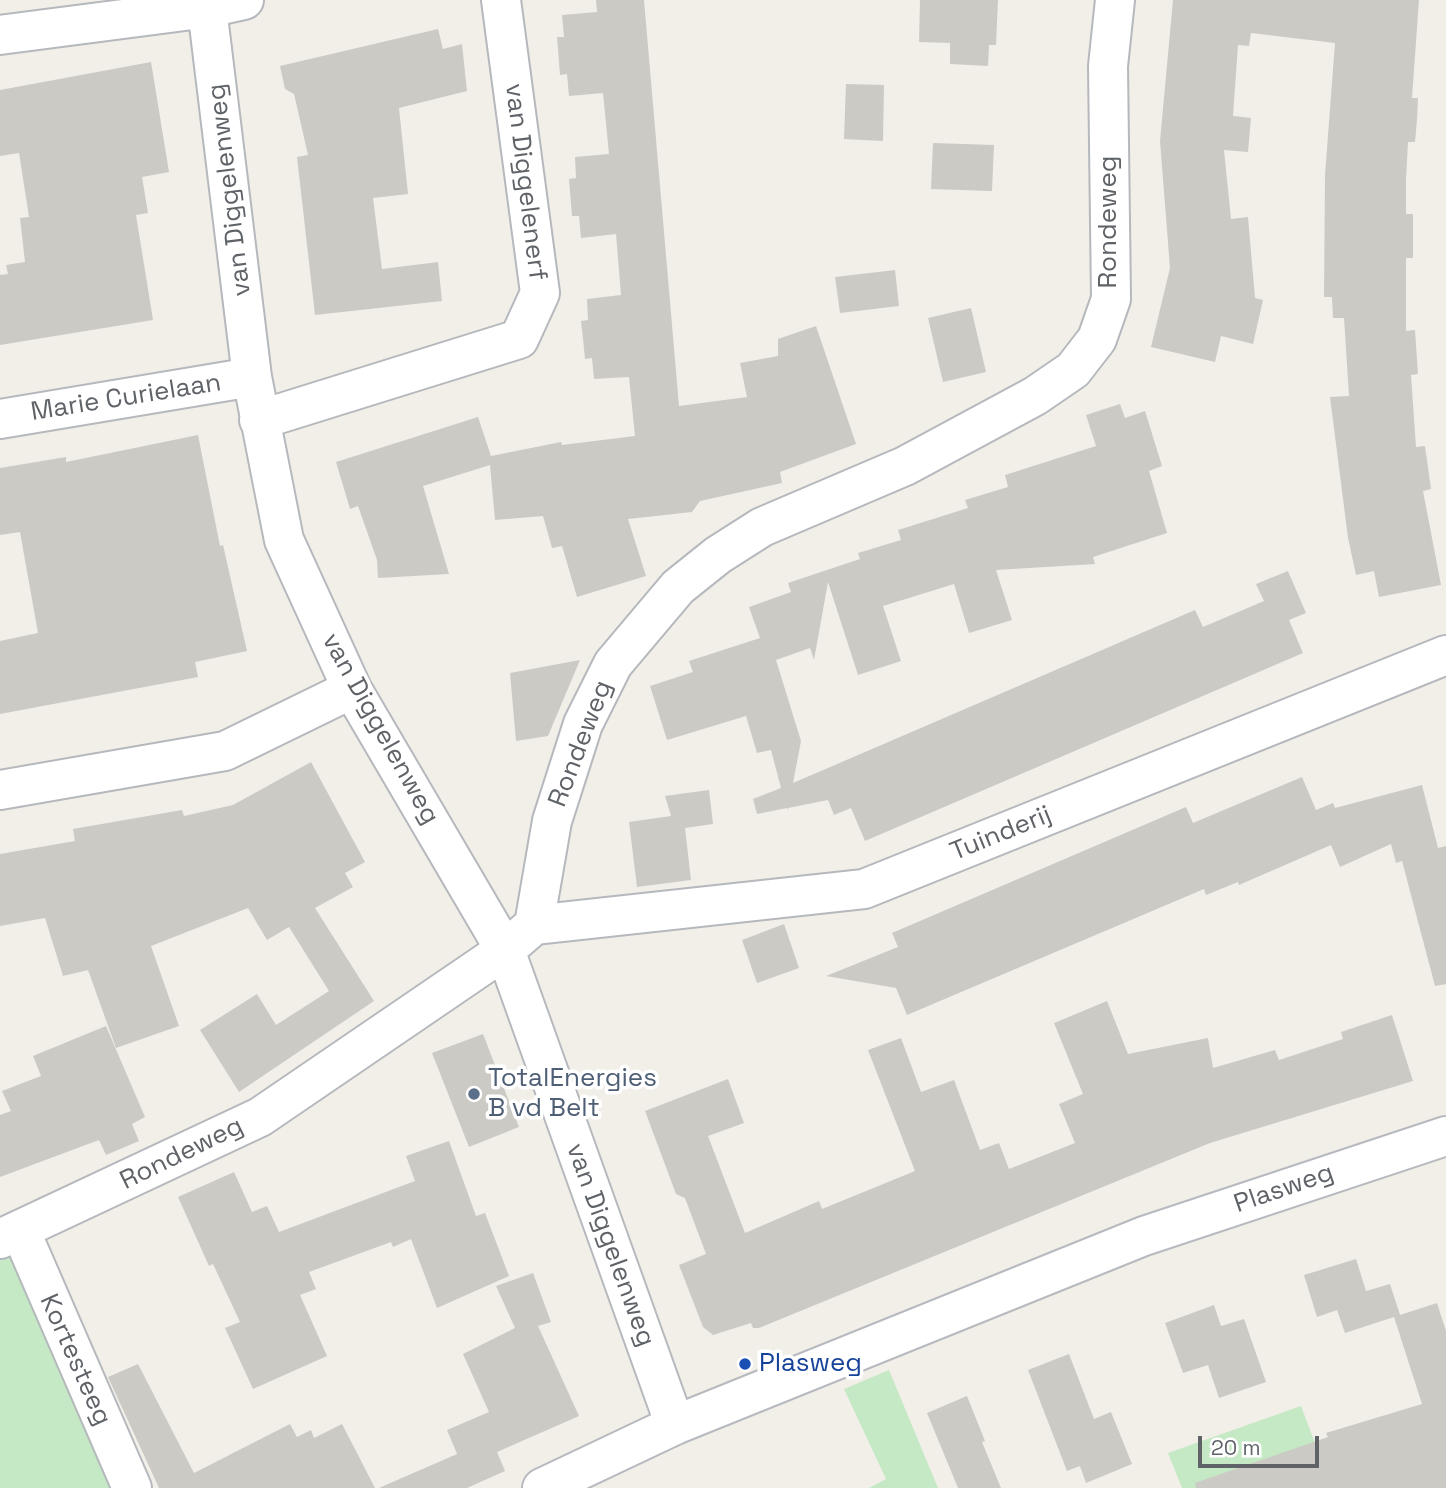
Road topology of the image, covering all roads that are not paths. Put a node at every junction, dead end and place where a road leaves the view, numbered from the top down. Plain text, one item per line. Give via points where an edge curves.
1 (501, 0) edge
2 (1115, 0) edge
3 (219, 3) edge
4 (0, 35) edge
5 (253, 377) junction
6 (0, 419) edge
7 (259, 420) junction
8 (1446, 655) edge
9 (352, 689) junction
10 (0, 790) edge
11 (534, 925) junction
12 (505, 950) junction
13 (1446, 1136) edge
14 (10, 1236) edge
15 (675, 1426) junction
16 (132, 1488) edge
17 (542, 1488) edge

1 - 7 street, van Diggelenerf via 540,293 519,340
2 - 11 street, Rondeweg via 1108,78 1111,299 1097,339 1073,370 1035,396 905,466 762,527 678,587 613,664 583,724 552,821
3 - 4 street
3 - 5 street, van Diggelenweg
5 - 6 street, Marie Curielaan
5 - 7 street, van Diggelenweg
7 - 9 street, van Diggelenweg via 284,540
8 - 11 street, Tuinderij via 864,889
9 - 10 street via 225,751
9 - 12 street, van Diggelenweg
11 - 12 street, Rondeweg
12 - 14 street, Rondeweg via 260,1117
12 - 15 street, van Diggelenweg
13 - 15 street, Plasweg via 1144,1236
14 - 16 street, Kortesteeg
15 - 17 street, Plasweg

